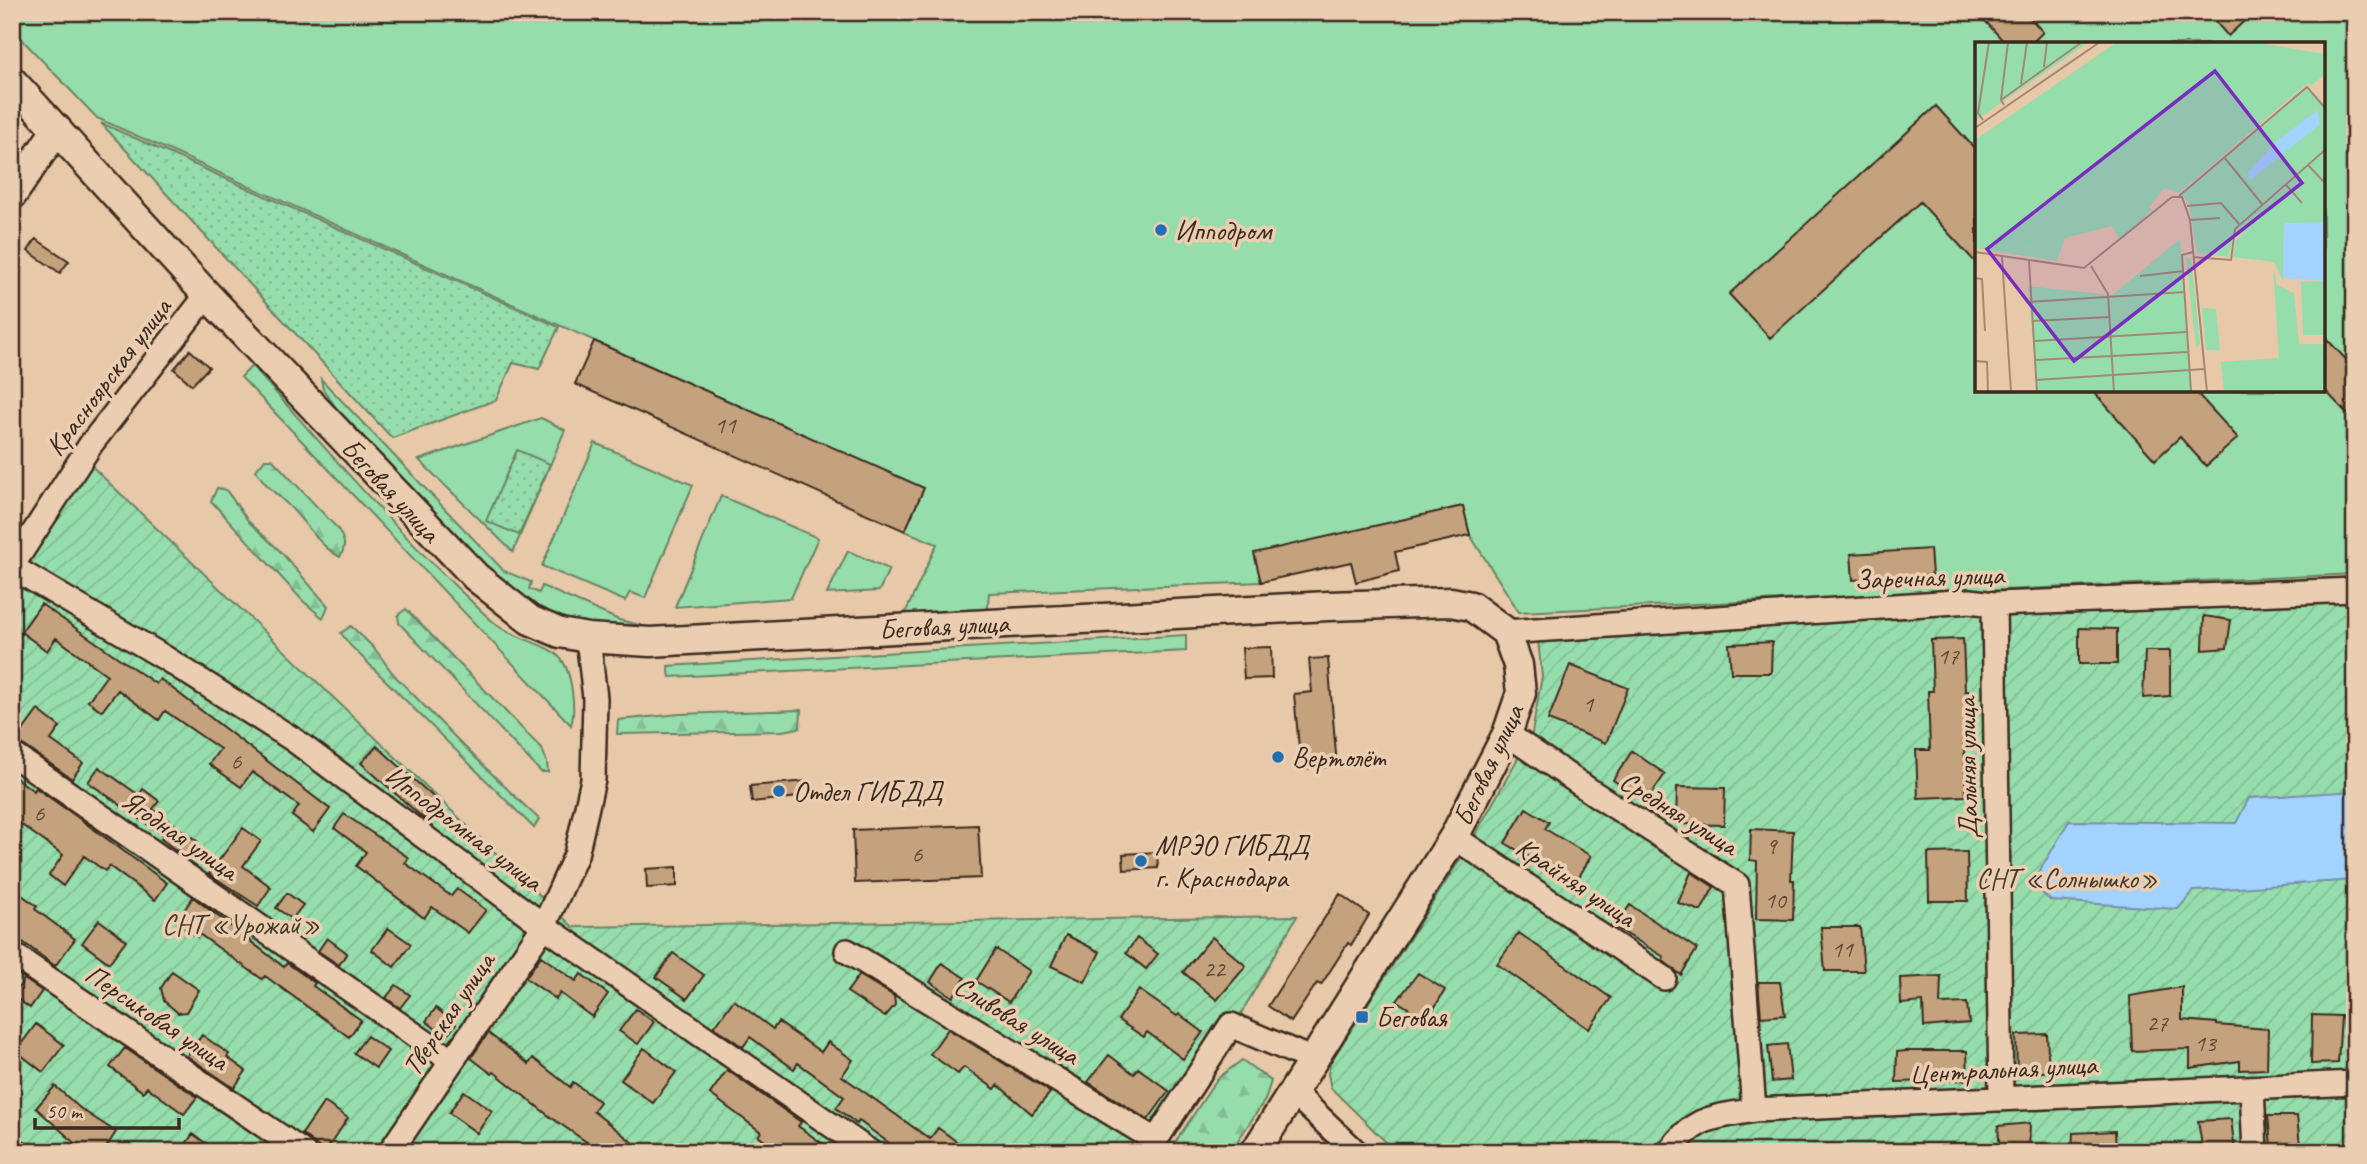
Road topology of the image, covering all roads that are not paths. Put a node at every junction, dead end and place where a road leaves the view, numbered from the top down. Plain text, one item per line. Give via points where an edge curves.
1 (12, 81) edge
2 (57, 129) junction
3 (12, 195) edge
4 (207, 295) junction
5 (12, 567) edge
6 (2355, 590) edge
7 (1994, 604) junction
8 (1506, 632) junction
9 (588, 638) junction
10 (1507, 734) junction
11 (12, 754) edge
12 (1454, 837) junction
13 (549, 917) junction
14 (848, 951) dead end
15 (12, 954) edge
16 (1664, 978) dead end
17 (1313, 1060) junction
18 (452, 1061) junction
19 (2355, 1083) edge
20 (2252, 1088) junction
21 (1293, 1092) junction
22 (2001, 1099) junction
23 (1754, 1110) junction
24 (1152, 1146) edge
25 (12, 1148) edge
26 (17, 1152) edge
27 (303, 1152) edge
28 (390, 1152) edge
29 (870, 1152) edge
30 (1255, 1152) edge
31 (1356, 1152) edge
32 (1669, 1152) edge
33 (2255, 1152) edge

1 - 2 street, Беговая улица
2 - 3 street
2 - 4 street, Беговая улица
4 - 5 street, Красноярская улица via 91,444
4 - 9 street, Беговая улица via 476,578 530,620 560,633
5 - 13 street, Ипподромная улица via 294,740
6 - 7 street, Заречная улица
7 - 8 street, Заречная улица via 1970,601
7 - 22 street, Дальняя улица
8 - 9 street, Беговая улица via 1471,606 1451,602 650,642
8 - 10 street, Беговая улица via 1518,665 1521,693
9 - 13 street, Тверская улица via 595,698 593,779 576,855
10 - 12 street, Беговая улица
10 - 23 street, Средняя улица via 1737,885
11 - 18 street, Ягодная улица
12 - 16 street, Крайняя улица
12 - 17 street, Беговая улица
13 - 18 street, Тверская улица
13 - 29 street, Ипподромная улица
14 - 24 street, Сливовая улица
15 - 27 street, Персиковая улица
17 - 21 street, Беговая улица
17 - 24 street via 1231,1025
18 - 28 street, Тверская улица
19 - 20 street, Центральная улица
20 - 22 street, Центральная улица
20 - 33 street
21 - 30 street, Беговая улица
21 - 31 street
22 - 23 street, Центральная улица
23 - 32 street, Центральная улица via 1700,1120
25 - 26 street

